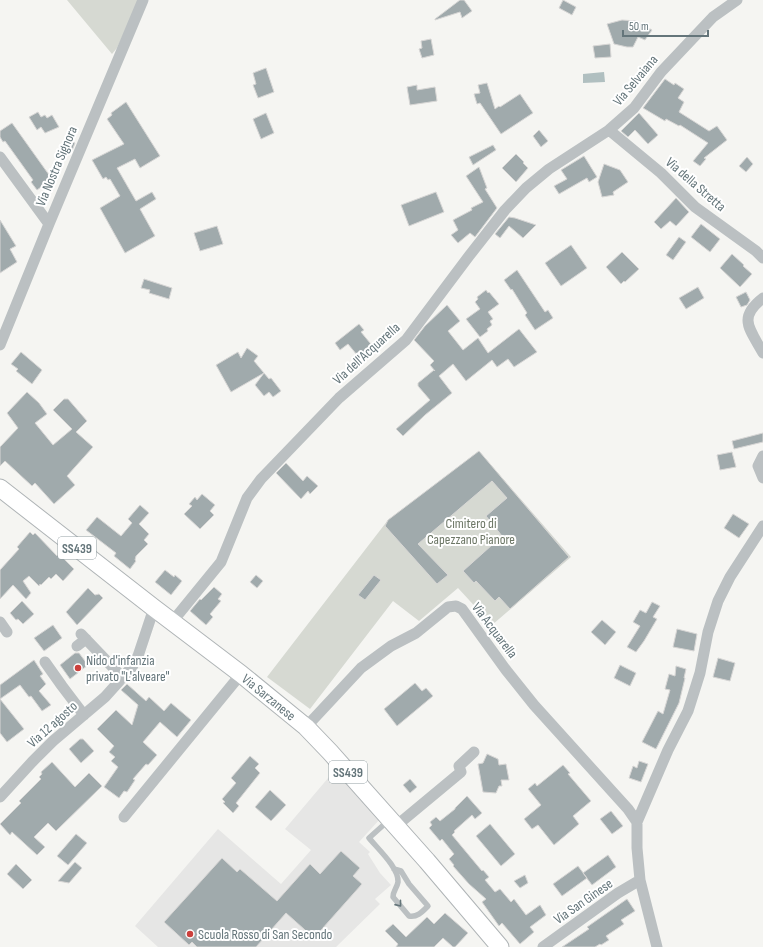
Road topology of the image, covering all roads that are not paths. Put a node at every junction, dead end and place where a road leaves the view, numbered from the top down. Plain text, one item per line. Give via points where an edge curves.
1 (143, 0) edge
2 (737, 0) edge
3 (609, 130) junction
4 (0, 157) edge
5 (49, 224) junction
6 (763, 258) edge
7 (763, 298) edge
8 (0, 345) edge
9 (763, 352) edge
10 (763, 456) edge
11 (763, 478) edge
12 (0, 488) edge
13 (763, 526) edge
14 (154, 608) junction
15 (0, 622) edge
16 (172, 622) junction
17 (7, 632) dead end
18 (81, 640) dead end
19 (45, 662) dead end
20 (241, 674) junction
21 (123, 678) junction
22 (84, 715) junction
23 (306, 727) junction
24 (474, 752) dead end
25 (0, 798) edge
26 (124, 817) dead end
27 (637, 822) junction
28 (393, 823) junction
29 (394, 869) junction
30 (640, 880) junction
31 (409, 884) junction
32 (397, 887) junction
33 (493, 945) edge
34 (543, 947) edge
35 (658, 947) edge

1 - 5 street, Via Nostra Signora
2 - 3 street, Via Selvaiana via 714,16 661,72 634,108
3 - 6 street, Via della Stretta via 661,173 696,207
3 - 16 street, Via dell'Acquarella via 549,169 526,188 469,256 406,340 339,398 261,479 247,498 222,562
4 - 5 street
5 - 8 street, Via Nostra Signora
7 - 9 street via 753,305 747,319
10 - 11 street via 758,466
12 - 14 main road, Via Sarzanese / SS439
13 - 27 street via 730,577 718,601 688,712 668,750
14 - 16 main road, Via Sarzanese / SS439
14 - 21 street, Via 12 agosto via 138,656
15 - 17 street
16 - 20 main road, Via Sarzanese / SS439
18 - 21 street
19 - 22 street
20 - 23 main road, Via Sarzanese / SS439
20 - 26 street
21 - 22 street, Via 12 agosto
22 - 25 street, Via 12 agosto via 53,741
23 - 27 street, Via Acquarella via 361,668 391,646 416,633 448,607 456,606 467,615 534,705
23 - 28 main road, Via Sarzanese / SS439
24 - 28 street via 459,766 461,772
27 - 30 street
28 - 29 lane via 369,838
28 - 33 main road, Via Sarzanese / SS439
29 - 31 lane via 401,871
29 - 32 lane
30 - 34 street, Via San Ginese
30 - 35 street
31 - 32 lane via 404,883
32 -> 31 lane via 394,897 409,916 413,917 428,906

